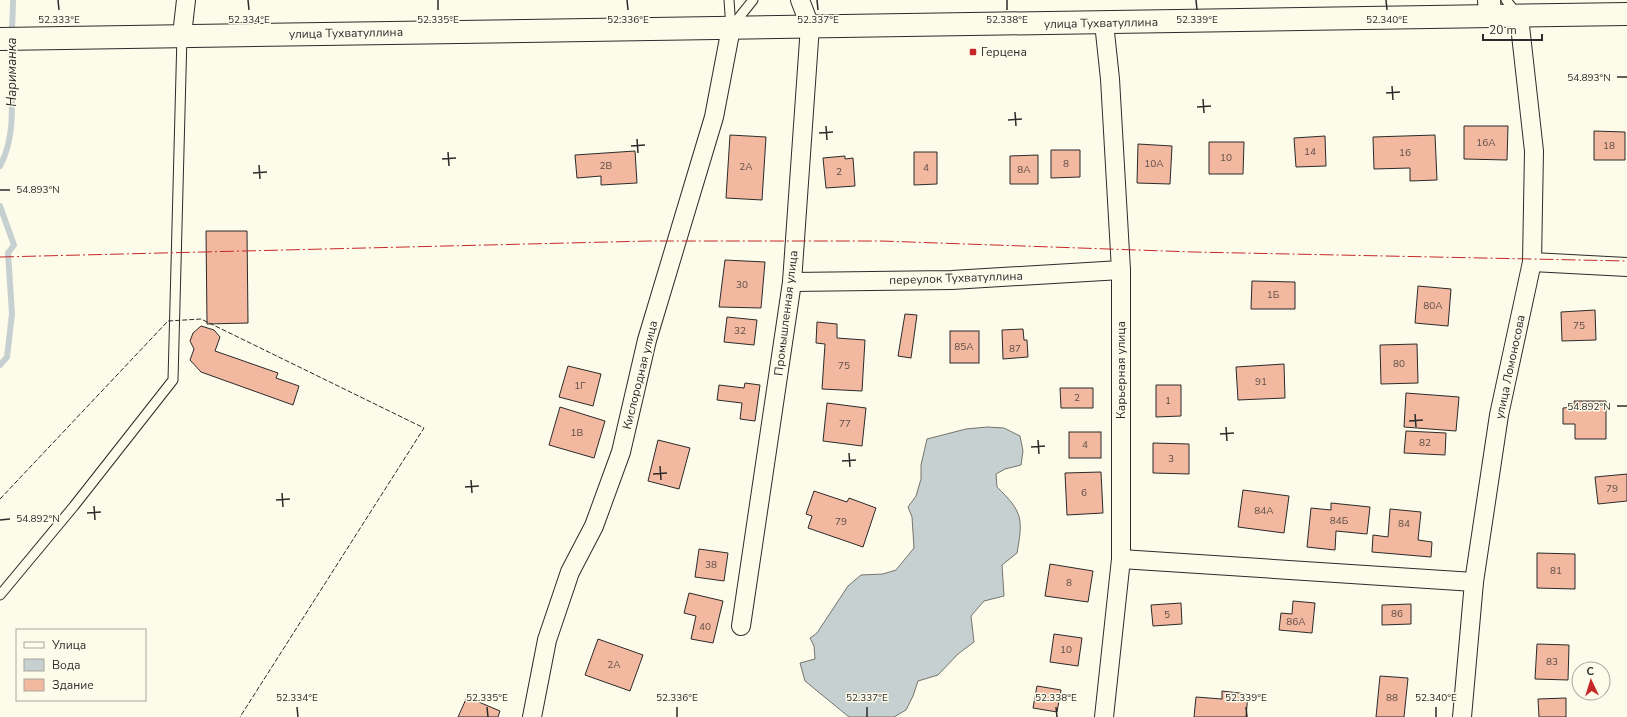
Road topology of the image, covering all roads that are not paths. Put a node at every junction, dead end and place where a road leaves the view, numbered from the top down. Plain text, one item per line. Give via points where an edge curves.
1 (186, 0) edge
2 (729, 0) edge
3 (753, 0) edge
4 (800, 0) edge
5 (1490, 8) edge
6 (1513, 8) edge
7 (1627, 14) edge
8 (1104, 23) junction
9 (810, 26) junction
10 (731, 28) junction
11 (182, 36) junction
12 (0, 39) edge
13 (1532, 262) junction
14 (1627, 267) edge
15 (1121, 270) junction
16 (792, 282) junction
17 (1121, 559) junction
18 (1474, 582) junction
19 (0, 594) edge
20 (741, 626) dead end
21 (532, 717) edge
22 (1104, 717) edge
23 (1462, 717) edge

1 - 11 street
2 - 10 lane
3 - 10 lane
4 - 9 street, Промышленная улица
5 - 6 main road, улица Тухватуллина
5 - 8 main road, улица Тухватуллина
6 - 7 main road, улица Тухватуллина
6 - 13 street, улица Ломоносова via 1534,151
8 - 9 main road, улица Тухватуллина
8 - 15 street, Карьерная улица via 1110,79
9 - 10 main road, улица Тухватуллина
9 - 16 street, Промышленная улица
10 - 11 main road, улица Тухватуллина
10 - 21 street, Кислородная улица via 714,117 647,340 621,452 594,526 570,572 546,640
11 - 12 main road, улица Тухватуллина
11 - 19 lane via 173,380 74,506
13 - 14 street
13 - 18 street, улица Ломоносова via 1499,415
15 - 16 street, переулок Тухватуллина via 952,280
15 - 17 street, Карьерная улица
16 - 20 street, Промышленная улица
17 - 18 street
17 - 22 street, Карьерная улица
18 - 23 street, улица Ломоносова

